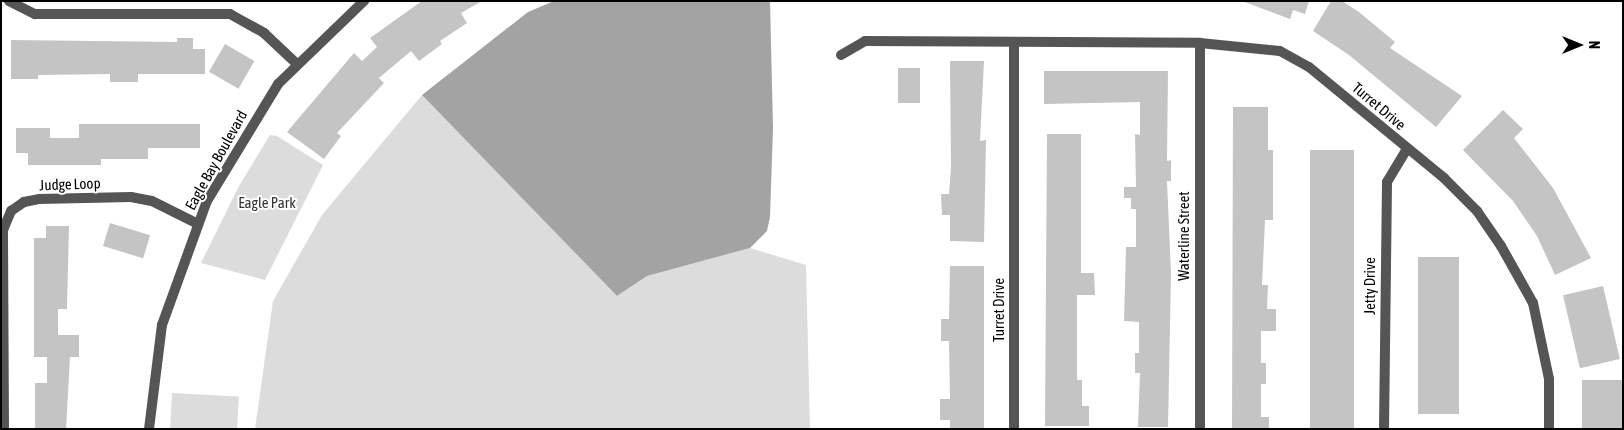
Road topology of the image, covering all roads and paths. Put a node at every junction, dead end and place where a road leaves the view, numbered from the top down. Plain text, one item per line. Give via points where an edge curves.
1 (9, 1) edge
2 (364, 1) edge
3 (1014, 42) junction
4 (1200, 43) junction
5 (841, 56) dead end
6 (297, 64) junction
7 (1408, 149) junction
8 (198, 224) junction
9 (4, 429) edge
10 (149, 429) edge
11 (1014, 429) edge
12 (1200, 429) edge
13 (1384, 429) edge
14 (1549, 429) edge

1 - 6 street via 35,14 230,14 264,33
2 - 6 street, Eagle Bay Boulevard
3 - 4 street, Turret Drive
3 - 5 street, Turret Drive via 865,41
3 - 11 street, Turret Drive
4 - 7 street, Turret Drive via 1280,51 1309,66
4 - 12 street, Waterline Street
6 - 8 street, Eagle Bay Boulevard via 278,84 241,140
7 - 13 street, Jetty Drive via 1387,182
7 - 14 street, Turret Drive via 1477,211 1501,246 1533,304 1549,379
8 - 9 street, Judge Loop via 152,201 131,197 39,199 24,202 11,211 3,230
8 - 10 street, Eagle Bay Boulevard via 162,325

